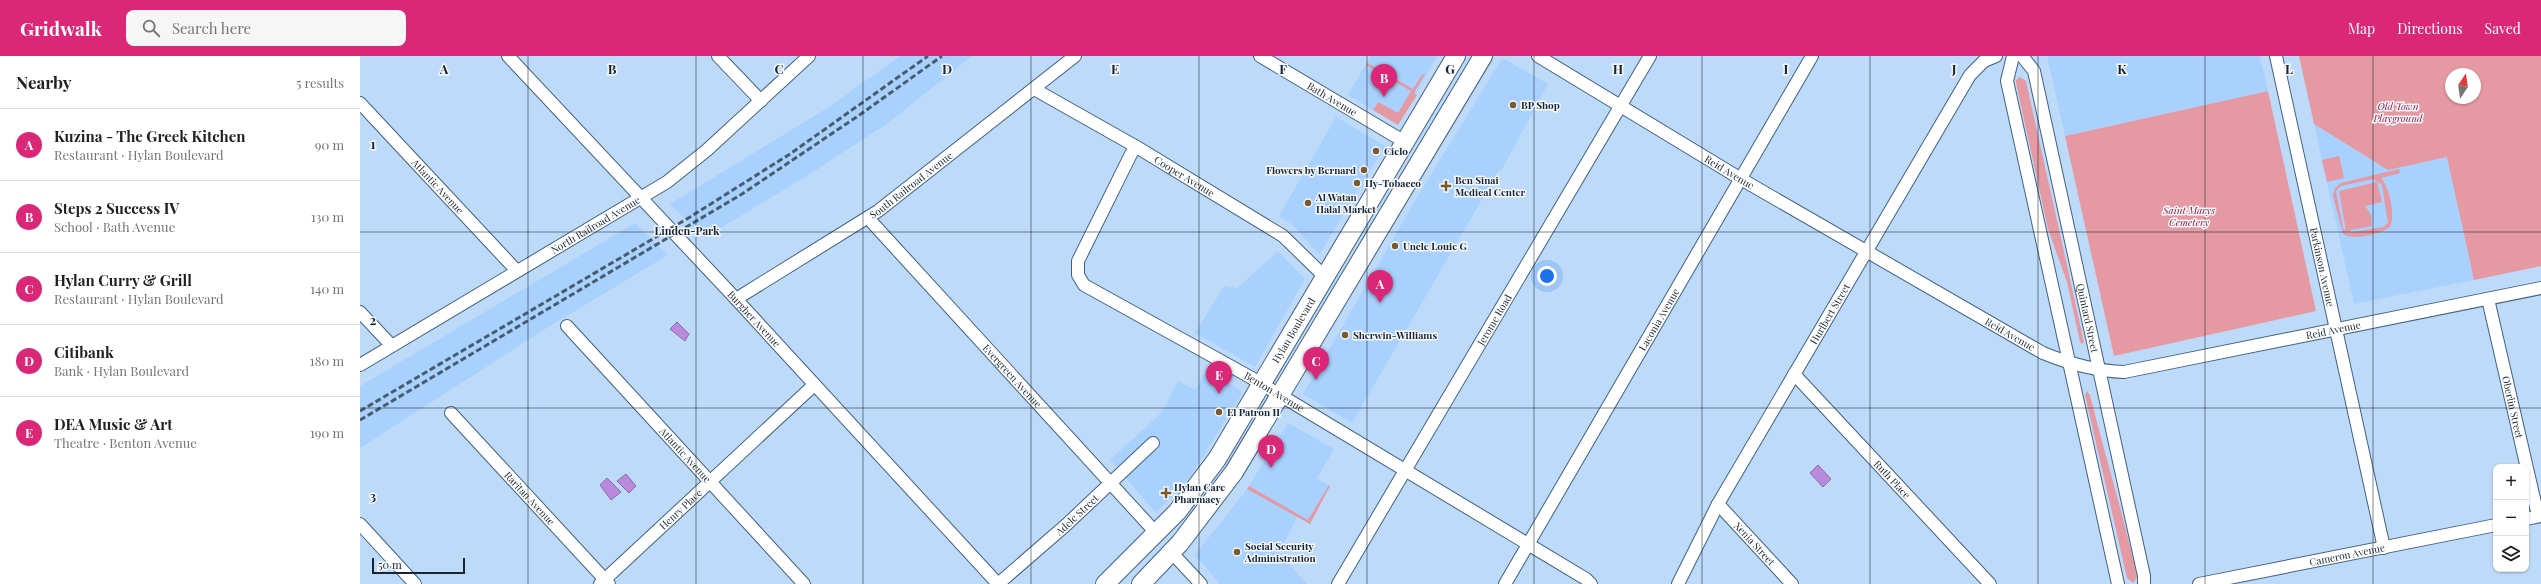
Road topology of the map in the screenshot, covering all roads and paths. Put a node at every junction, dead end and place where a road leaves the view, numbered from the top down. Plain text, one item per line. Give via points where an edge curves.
1 (508, 56) edge
2 (718, 56) edge
3 (809, 56) edge
4 (1075, 56) edge
5 (1260, 56) edge
6 (1456, 56) edge
7 (1483, 56) edge
8 (1538, 56) edge
9 (1650, 56) edge
10 (1812, 56) edge
11 (1996, 56) edge
12 (2013, 56) edge
13 (2022, 56) edge
14 (2276, 56) edge
15 (1034, 89) junction
16 (761, 101) junction
17 (360, 103) edge
18 (1620, 107) junction
19 (1405, 142) junction
20 (1135, 146) junction
21 (1741, 179) junction
22 (642, 199) junction
23 (868, 218) junction
24 (1865, 251) junction
25 (516, 270) junction
26 (1325, 277) junction
27 (2541, 288) edge
28 (736, 299) junction
29 (2488, 299) junction
30 (360, 312) edge
31 (567, 326) dead end
32 (2337, 329) junction
33 (391, 345) junction
34 (2070, 364) junction
35 (360, 365) edge
36 (2098, 371) junction
37 (1794, 374) junction
38 (814, 385) junction
39 (1263, 385) junction
40 (1281, 396) junction
41 (451, 413) dead end
42 (1153, 442) dead end
43 (1406, 470) junction
44 (709, 482) junction
45 (1109, 484) junction
46 (1718, 504) junction
47 (2540, 516) edge
48 (2529, 518) edge
49 (360, 524) edge
50 (2493, 526) edge
51 (1157, 534) junction
52 (1528, 543) junction
53 (2384, 548) junction
54 (1172, 553) junction
55 (605, 583) edge
56 (415, 584) edge
57 (804, 584) edge
58 (998, 584) edge
59 (1105, 584) edge
60 (1141, 584) edge
61 (1201, 584) edge
62 (1338, 584) edge
63 (1505, 584) edge
64 (1591, 584) edge
65 (1678, 584) edge
66 (1792, 584) edge
67 (1990, 584) edge
68 (2118, 584) edge
69 (2144, 584) edge
70 (2199, 584) edge

1 - 22 street, Burgher Avenue
2 - 16 street
3 - 16 street, North Railroad Avenue
4 - 15 street, South Railroad Avenue
5 - 19 street, Bath Avenue
6 - 19 main road, Hylan Boulevard
7 - 40 main road, Hylan Boulevard
8 - 18 street, Reid Avenue
9 - 18 street, Jerome Road
10 - 21 street, Laconia Avenue
11 - 24 street, Hurlbert Street via 1984,61 1970,75
12 - 34 street via 2007,81
13 - 36 street, Quintard Street via 2034,71
14 - 32 street, Parkinson Avenue
15 - 20 street, Cooper Avenue
15 - 23 street, South Railroad Avenue
16 - 22 street, North Railroad Avenue via 694,161
17 - 25 street, Atlantic Avenue
18 - 21 street, Reid Avenue
18 - 43 street, Jerome Road
19 - 26 main road, Hylan Boulevard
20 - 26 street, Cooper Avenue via 1283,236
20 - 39 street, Benton Avenue via 1078,261 1080,281
21 - 24 street, Reid Avenue
21 - 52 street, Laconia Avenue
22 - 25 street, North Railroad Avenue
22 - 28 street, Burgher Avenue
23 - 28 street, South Railroad Avenue
23 - 45 street, Evergreen Avenue
24 - 34 street, Reid Avenue via 2043,353
24 - 37 street, Hurlbert Street
25 - 33 street, North Railroad Avenue
26 - 39 main road, Hylan Boulevard
27 - 29 street, Reid Avenue
28 - 38 street, Burgher Avenue
29 - 32 street, Reid Avenue
29 - 47 street, Oberlin Street
30 - 33 street
31 - 44 street, Atlantic Avenue
32 - 36 street, Reid Avenue via 2124,372
32 - 53 street, Parkinson Avenue
33 - 35 street, North Railroad Avenue
34 - 36 street, Reid Avenue
34 - 68 street
36 - 69 street, Quintard Street
37 - 46 street, Hurlbert Street
37 - 67 street, Ruth Place
38 - 44 street, Henry Place
38 - 58 street, Burgher Avenue
39 - 40 street, Benton Avenue
39 - 51 main road, Hylan Boulevard via 1205,477
40 - 43 street, Benton Avenue
40 - 54 main road, Hylan Boulevard via 1234,472
41 - 55 street, Raritan Avenue
42 - 45 street, Adele Street
43 - 52 street, Benton Avenue
43 - 62 street, Jerome Road
44 - 55 street, Henry Place
44 - 57 street, Atlantic Avenue
45 - 51 street, Evergreen Avenue
45 - 58 street, Adele Street
46 - 65 street, Hurlbert Street
46 - 66 street, Xenia Street
47 - 48 street
49 - 56 street
50 - 53 street, Cameron Avenue
51 - 59 main road, Hylan Boulevard
52 - 63 street, Laconia Avenue
52 - 64 street, Benton Avenue via 1586,578
53 - 70 street, Cameron Avenue
54 - 60 main road, Hylan Boulevard
54 - 61 street

